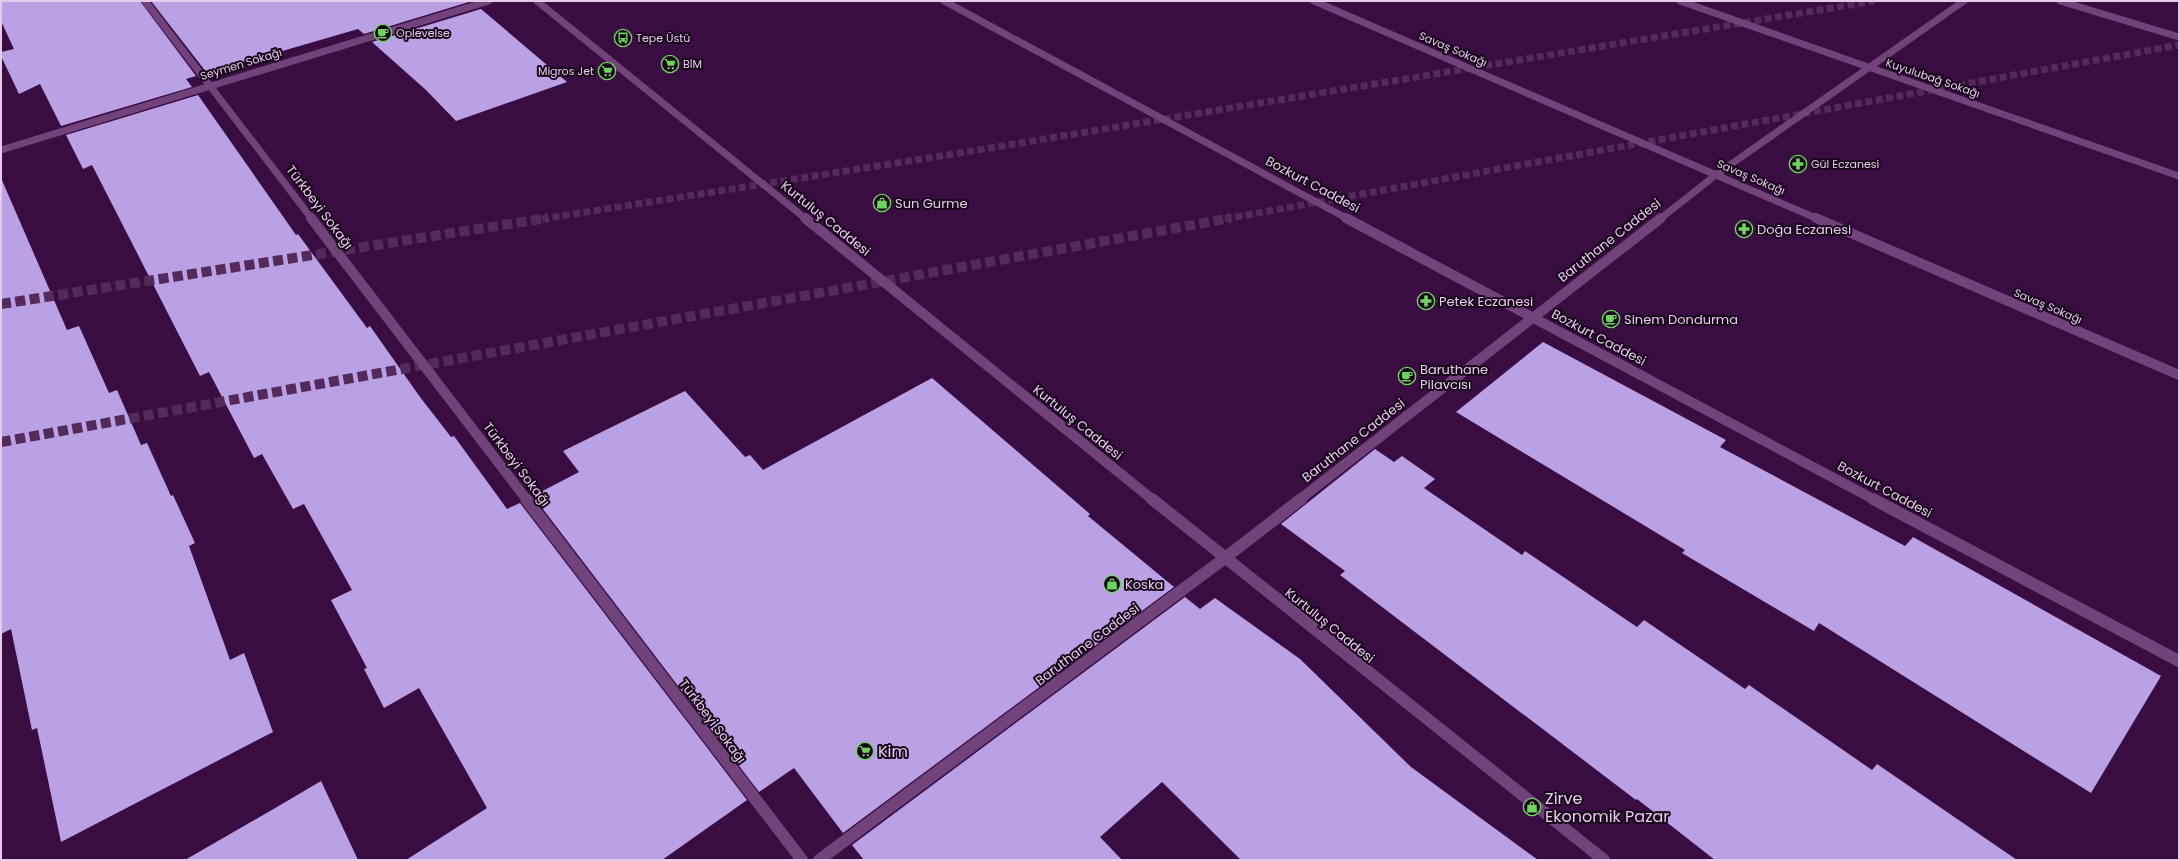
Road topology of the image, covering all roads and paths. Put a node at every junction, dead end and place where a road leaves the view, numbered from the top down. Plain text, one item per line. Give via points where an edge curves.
1 (145, 1) edge
2 (489, 1) edge
3 (537, 1) edge
4 (944, 1) edge
5 (1314, 1) edge
6 (1680, 1) edge
7 (1964, 1) edge
8 (2060, 1) edge
9 (2179, 37) edge
10 (1871, 68) junction
11 (209, 85) junction
12 (1, 150) edge
13 (1717, 174) junction
14 (2179, 176) edge
15 (1532, 318) junction
16 (2179, 375) edge
17 (1225, 558) junction
18 (2179, 661) edge
19 (802, 860) edge
20 (820, 860) edge
21 (1604, 860) edge

1 - 11 street, Türkbeyi Sokağı
2 - 11 street, Seymen Sokağı
3 - 17 street, Kurtuluş Caddesi
4 - 15 street, Bozkurt Caddesi
5 - 13 street, Savaş Sokağı
6 - 10 street, Kuyulubağ Sokağı
7 - 10 street, Baruthane Caddesi
8 - 9 street
10 - 13 street, Baruthane Caddesi
10 - 14 street, Kuyulubağ Sokağı
11 - 12 street, Seymen Sokağı
11 - 19 street, Türkbeyi Sokağı
13 - 15 street, Baruthane Caddesi
13 - 16 street, Savaş Sokağı
15 - 17 street, Baruthane Caddesi
15 - 18 street, Bozkurt Caddesi
17 - 20 street, Baruthane Caddesi
17 - 21 street, Kurtuluş Caddesi

